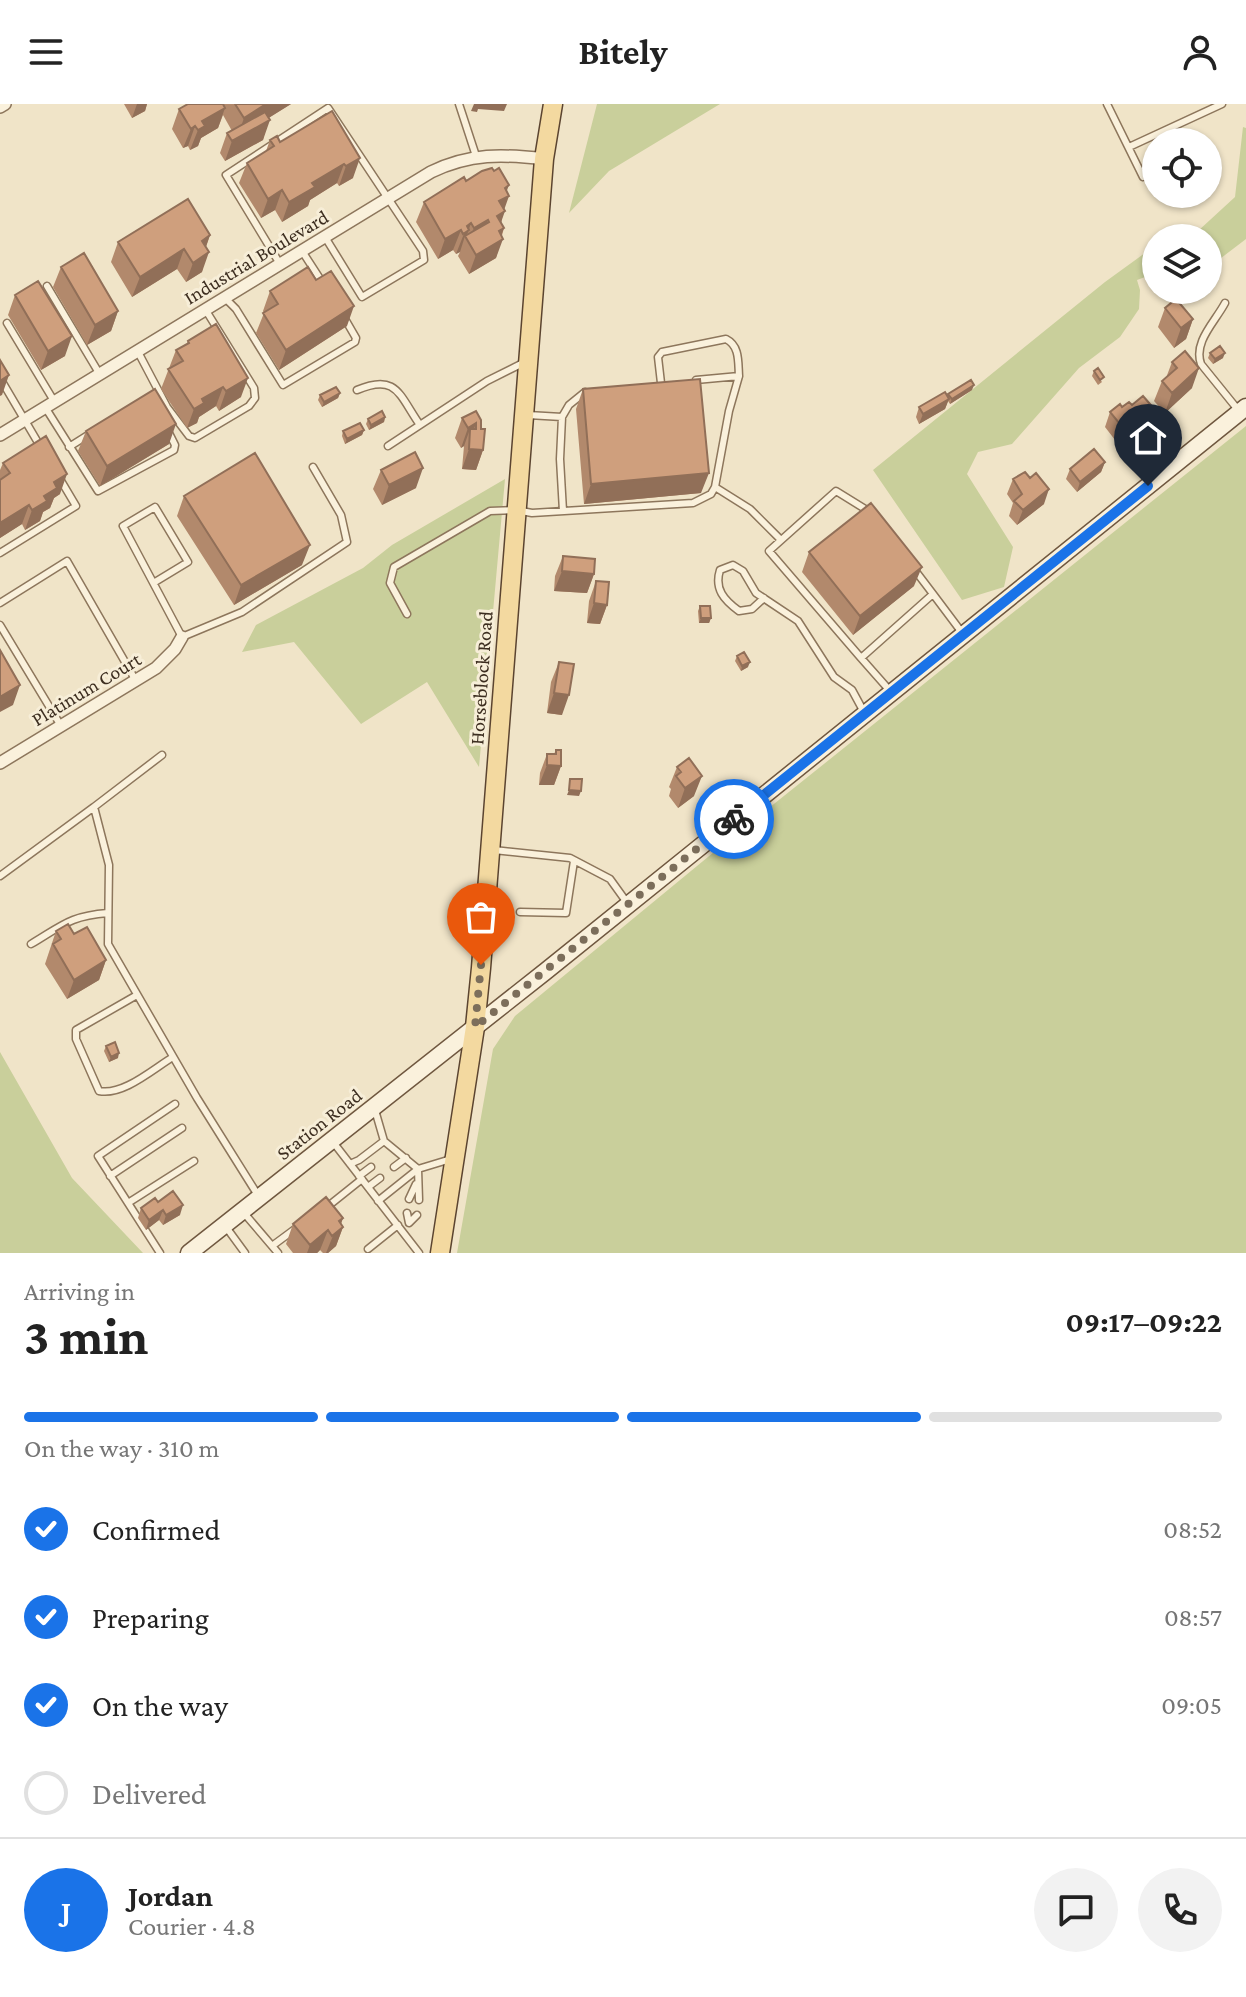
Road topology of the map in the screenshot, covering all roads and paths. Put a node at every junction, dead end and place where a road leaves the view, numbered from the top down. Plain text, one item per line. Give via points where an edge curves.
1 (5, 104) edge
2 (459, 104) edge
3 (553, 104) edge
4 (1107, 104) edge
5 (1222, 104) edge
6 (0, 107) edge
7 (1129, 147) junction
8 (476, 156) junction
9 (544, 159) junction
10 (1142, 175) edge
11 (389, 197) junction
12 (325, 237) junction
13 (302, 251) junction
14 (280, 264) junction
15 (47, 286) dead end
16 (328, 291) edge
17 (224, 297) junction
18 (1225, 303) dead end
19 (205, 309) junction
20 (343, 316) edge
21 (7, 323) dead end
22 (137, 350) junction
23 (529, 360) junction
24 (99, 373) junction
25 (739, 376) junction
26 (0, 378) edge
27 (692, 380) edge
28 (676, 382) edge
29 (661, 383) junction
30 (647, 384) edge
31 (595, 389) edge
32 (357, 390) dead end
33 (50, 404) junction
34 (1243, 409) edge
35 (524, 415) junction
36 (562, 417) junction
37 (24, 420) junction
38 (164, 425) edge
39 (420, 425) junction
40 (95, 431) edge
41 (0, 435) edge
42 (388, 446) dead end
43 (69, 447) junction
44 (47, 458) edge
45 (313, 467) dead end
46 (55, 470) edge
47 (715, 487) junction
48 (516, 510) junction
49 (563, 511) junction
50 (879, 524) edge
51 (781, 540) junction
52 (0, 553) edge
53 (906, 559) edge
54 (155, 582) junction
55 (933, 594) junction
56 (764, 598) junction
57 (0, 603) edge
58 (407, 614) dead end
59 (0, 625) edge
60 (963, 634) junction
61 (182, 637) junction
62 (861, 658) junction
63 (136, 681) junction
64 (891, 692) junction
65 (865, 714) junction
66 (61, 726) junction
67 (162, 755) dead end
68 (0, 763) edge
69 (94, 807) junction
70 (490, 850) junction
71 (574, 861) junction
72 (0, 876) edge
73 (628, 904) junction
74 (520, 912) dead end
75 (108, 913) junction
76 (31, 944) dead end
77 (137, 995) junction
78 (475, 1027) junction
79 (173, 1057) junction
80 (175, 1104) dead end
81 (374, 1106) junction
82 (182, 1128) dead end
83 (331, 1140) junction
84 (384, 1141) junction
85 (395, 1149) junction
86 (386, 1156) dead end
87 (406, 1158) junction
88 (455, 1158) junction
89 (194, 1161) dead end
90 (350, 1164) junction
91 (371, 1167) dead end
92 (394, 1167) dead end
93 (418, 1169) junction
94 (110, 1176) junction
95 (360, 1177) junction
96 (380, 1178) dead end
97 (417, 1181) junction
98 (368, 1187) junction
99 (259, 1197) junction
100 (409, 1199) dead end
101 (419, 1200) dead end
102 (378, 1201) junction
103 (128, 1203) junction
104 (323, 1210) edge
105 (242, 1211) junction
106 (407, 1213) dead end
107 (417, 1215) dead end
108 (409, 1223) junction
109 (224, 1225) junction
110 (297, 1228) edge
111 (400, 1228) junction
112 (272, 1246) junction
113 (368, 1249) dead end
114 (160, 1253) edge
115 (189, 1253) edge
116 (245, 1253) edge
117 (278, 1253) edge
118 (419, 1253) edge
119 (440, 1253) edge

1 - 6 street
2 - 8 lane
3 - 9 main road, Horseblock Road
4 - 7 lane
5 - 7 lane
7 - 10 lane
8 - 9 street, Industrial Boulevard
8 - 11 street, Industrial Boulevard via 444,166
9 - 23 main road, Horseblock Road
11 - 12 street, Industrial Boulevard
11 - 12 lane via 424,260 362,297
11 - 14 lane via 328,108 226,175
12 - 13 street, Industrial Boulevard
13 - 14 street, Industrial Boulevard
13 - 16 lane
14 - 17 street, Industrial Boulevard
15 - 24 lane
17 - 19 street, Industrial Boulevard
17 - 20 lane via 283,385 355,342
18 - 34 lane via 1198,355
19 - 22 street, Industrial Boulevard
19 - 22 lane via 254,388 249,406 195,438 189,436
21 - 33 lane
22 - 24 street, Industrial Boulevard
23 - 35 main road, Horseblock Road
23 - 39 lane
24 - 33 street, Industrial Boulevard
25 - 27 lane
25 - 29 lane via 737,349 726,339 662,352
25 - 47 lane
26 - 37 lane
28 - 29 lane
29 - 30 lane
31 - 36 lane via 569,405
32 - 39 lane via 386,383
33 - 37 street, Industrial Boulevard
33 - 43 lane
34 - 60 main road, Station Road
35 - 36 lane
35 - 48 main road, Horseblock Road
36 - 49 lane
37 - 41 street, Industrial Boulevard
37 - 44 lane
38 - 43 lane via 174,450 100,491
39 - 42 lane
40 - 43 lane
45 - 61 lane via 341,515 347,542 242,612
46 - 52 lane via 76,506
47 - 49 lane via 693,503
47 - 51 lane via 750,509
48 - 49 lane
48 - 58 lane via 490,511 394,567 390,583
48 - 70 main road, Horseblock Road
50 - 51 lane via 870,512 836,491
51 - 62 lane via 769,551
53 - 55 lane
54 - 54 lane via 123,526 155,507 188,562
54 - 61 lane
55 - 60 lane
55 - 62 lane
56 - 56 lane via 743,571 733,565 720,570 719,589 739,611 752,609
56 - 65 lane via 798,621
57 - 63 lane via 67,561
59 - 66 lane
60 - 64 main road, Station Road
61 - 63 street, Platinum Court via 165,660
62 - 64 lane
63 - 66 street, Platinum Court
64 - 65 main road, Station Road
65 - 73 main road, Station Road
66 - 68 street, Platinum Court
67 - 69 lane
69 - 72 lane
69 - 75 lane via 109,865
70 - 71 lane
70 - 78 main road, Horseblock Road
71 - 73 lane via 610,879
71 - 74 lane via 566,913
73 - 78 main road, Station Road
75 - 76 lane via 81,915
75 - 77 lane via 108,944
77 - 79 lane
77 - 79 lane via 76,1030 99,1091 123,1087
78 - 81 main road, Station Road
78 - 88 main road, Horseblock Road
79 - 99 lane
80 - 94 lane via 98,1156
81 - 83 main road, Station Road
81 - 84 lane
82 - 94 lane
83 - 90 lane
83 - 99 main road, Station Road
84 - 85 lane
84 - 90 lane
85 - 86 lane
85 - 87 lane
87 - 92 lane
87 - 93 lane
88 - 93 lane
88 - 119 main road, Horseblock Road
89 - 103 lane
90 - 95 lane
91 - 95 lane
93 - 97 lane
93 - 102 lane
94 - 103 lane
95 - 98 lane
95 - 104 lane
96 - 98 lane
97 - 100 lane
97 - 101 lane
98 - 102 lane
99 - 105 main road, Station Road
102 - 111 lane
103 - 114 lane
105 - 109 main road, Station Road
105 - 112 lane
106 - 108 lane
107 - 108 lane
108 - 111 lane
109 - 115 main road, Station Road
109 - 116 lane
110 - 112 lane
111 - 113 lane
111 - 118 lane
112 - 117 lane

